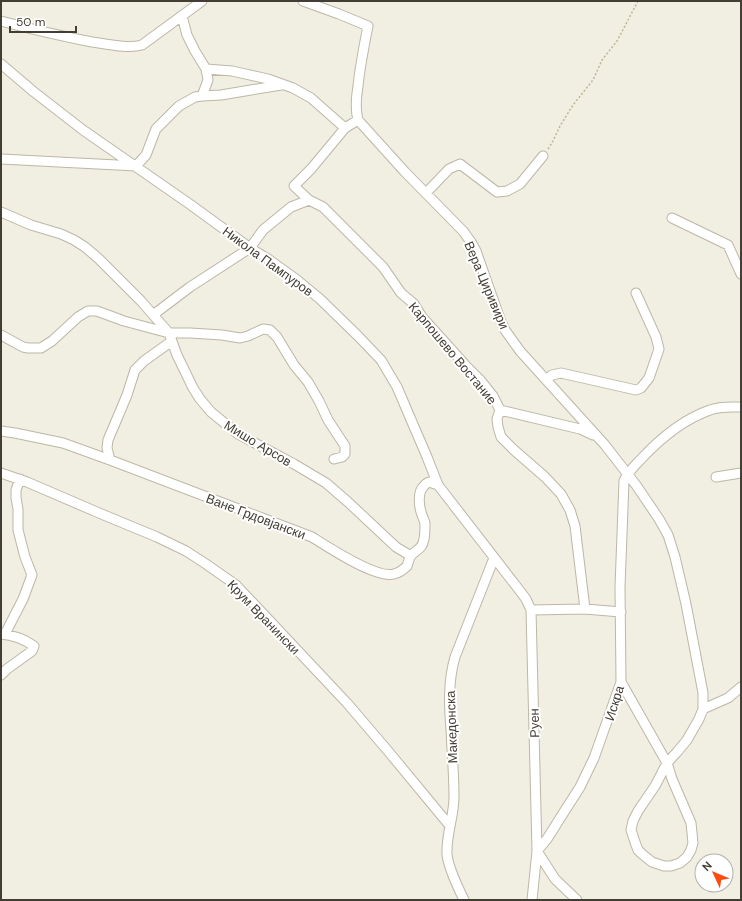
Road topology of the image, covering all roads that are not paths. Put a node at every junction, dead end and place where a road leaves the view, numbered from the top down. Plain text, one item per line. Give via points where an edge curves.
1 (202, 1) edge
2 (303, 1) edge
3 (182, 16) junction
4 (1, 21) edge
5 (1, 64) edge
6 (206, 69) junction
7 (283, 84) junction
8 (202, 96) junction
9 (358, 120) junction
10 (345, 128) junction
11 (543, 156) road end
12 (1, 159) edge
13 (136, 166) junction
14 (426, 193) junction
15 (309, 200) junction
16 (1, 212) edge
17 (672, 218) dead end
18 (250, 248) junction
19 (741, 274) edge
20 (636, 293) dead end
21 (153, 315) junction
22 (1, 336) edge
23 (170, 337) junction
24 (546, 380) junction
25 (741, 406) edge
26 (500, 410) junction
27 (1, 431) edge
28 (595, 435) junction
29 (334, 459) dead end
30 (110, 460) junction
31 (1, 473) edge
32 (627, 473) junction
33 (741, 473) edge
34 (716, 477) dead end
35 (20, 479) junction
36 (438, 485) junction
37 (411, 556) junction
38 (494, 558) junction
39 (585, 609) junction
40 (531, 610) junction
41 (621, 612) junction
42 (3, 634) edge
43 (1, 675) edge
44 (621, 682) junction
45 (741, 688) edge
46 (703, 709) junction
47 (667, 763) junction
48 (450, 826) junction
49 (537, 851) junction
50 (464, 900) edge
51 (532, 900) edge
52 (577, 900) edge

1 - 3 street
2 - 9 street via 368,26 360,64 355,112
3 - 4 street via 142,45 136,46 117,46
3 - 6 street via 187,36
5 - 13 street, Никола Пампуров via 83,130
6 - 7 street via 232,71
6 - 8 street via 208,80
7 - 8 street via 221,96
7 - 10 street via 311,98
8 - 13 street via 179,106 156,129 146,155
9 - 10 street
9 - 14 street, Вера Циривири
10 - 15 street, Карпошево Востание via 294,186
11 - 14 street via 520,184 507,191 497,192 460,164 450,169
12 - 13 street
13 - 18 street, Никола Пампуров
14 - 24 street, Вера Циривири via 471,242 505,330
15 - 18 street via 291,207 277,218 263,230
15 - 26 street, Карпошево Востание via 323,207 383,267 401,294 414,304 422,317 481,381
16 - 21 street, Мишо Арсов via 68,237 85,247
17 - 19 street via 728,245
18 - 21 street via 190,287
18 - 36 street, Никола Пампуров via 298,280 381,360 397,387
20 - 24 street via 659,349 649,378 641,388 636,390 561,373
21 - 23 street, Мишо Арсов
22 - 23 street via 23,347 41,348 78,317 97,311
23 - 29 street via 190,333 240,338 262,329 270,330 308,382 345,446 345,454
23 - 30 street via 136,370 108,440
23 - 37 street, Мишо Арсов via 193,388 211,412 238,434 326,483 396,547
24 - 28 street, Вера Циривири
25 - 32 street via 712,409 682,424 652,448
26 - 28 street
26 - 39 street, Карпошево Востание via 497,419 501,437 544,477 560,494 570,510 575,526
27 - 30 street, Ване Грдовјански via 63,443
28 - 32 street, Вера Циривири
30 - 37 street, Ване Грдовјански via 312,537 339,554 378,572 388,575 399,572 407,566
31 - 35 street, Крум Вранински
32 - 41 street, Искра via 623,494
32 - 46 street, Вера Циривири via 660,519 668,535 686,604 703,693
33 - 34 street
35 - 42 street via 16,490 18,530 32,575 23,599
35 - 48 street, Крум Вранински via 174,545 236,585 347,703
36 - 37 street, Ване Грдовјански via 429,482 421,490 420,505 425,522 424,541 421,548
36 - 38 street, Никола Пампуров
38 - 40 street, Руен via 526,599
38 - 48 street, Македонска via 451,670 454,799
39 - 40 street
39 - 41 street
40 - 49 street, Руен
41 - 44 street, Искра
42 - 43 street via 27,641 34,646 32,651
44 - 47 street
44 - 49 street, Искра via 594,758 580,787
45 - 46 street via 728,698
46 - 47 street via 687,740
47 - 47 street via 638,811 631,830 642,854 652,862 671,866 687,857 693,843 691,823
48 - 50 street, Македонска via 447,856
49 - 51 street, Руен
49 - 52 street via 555,879

